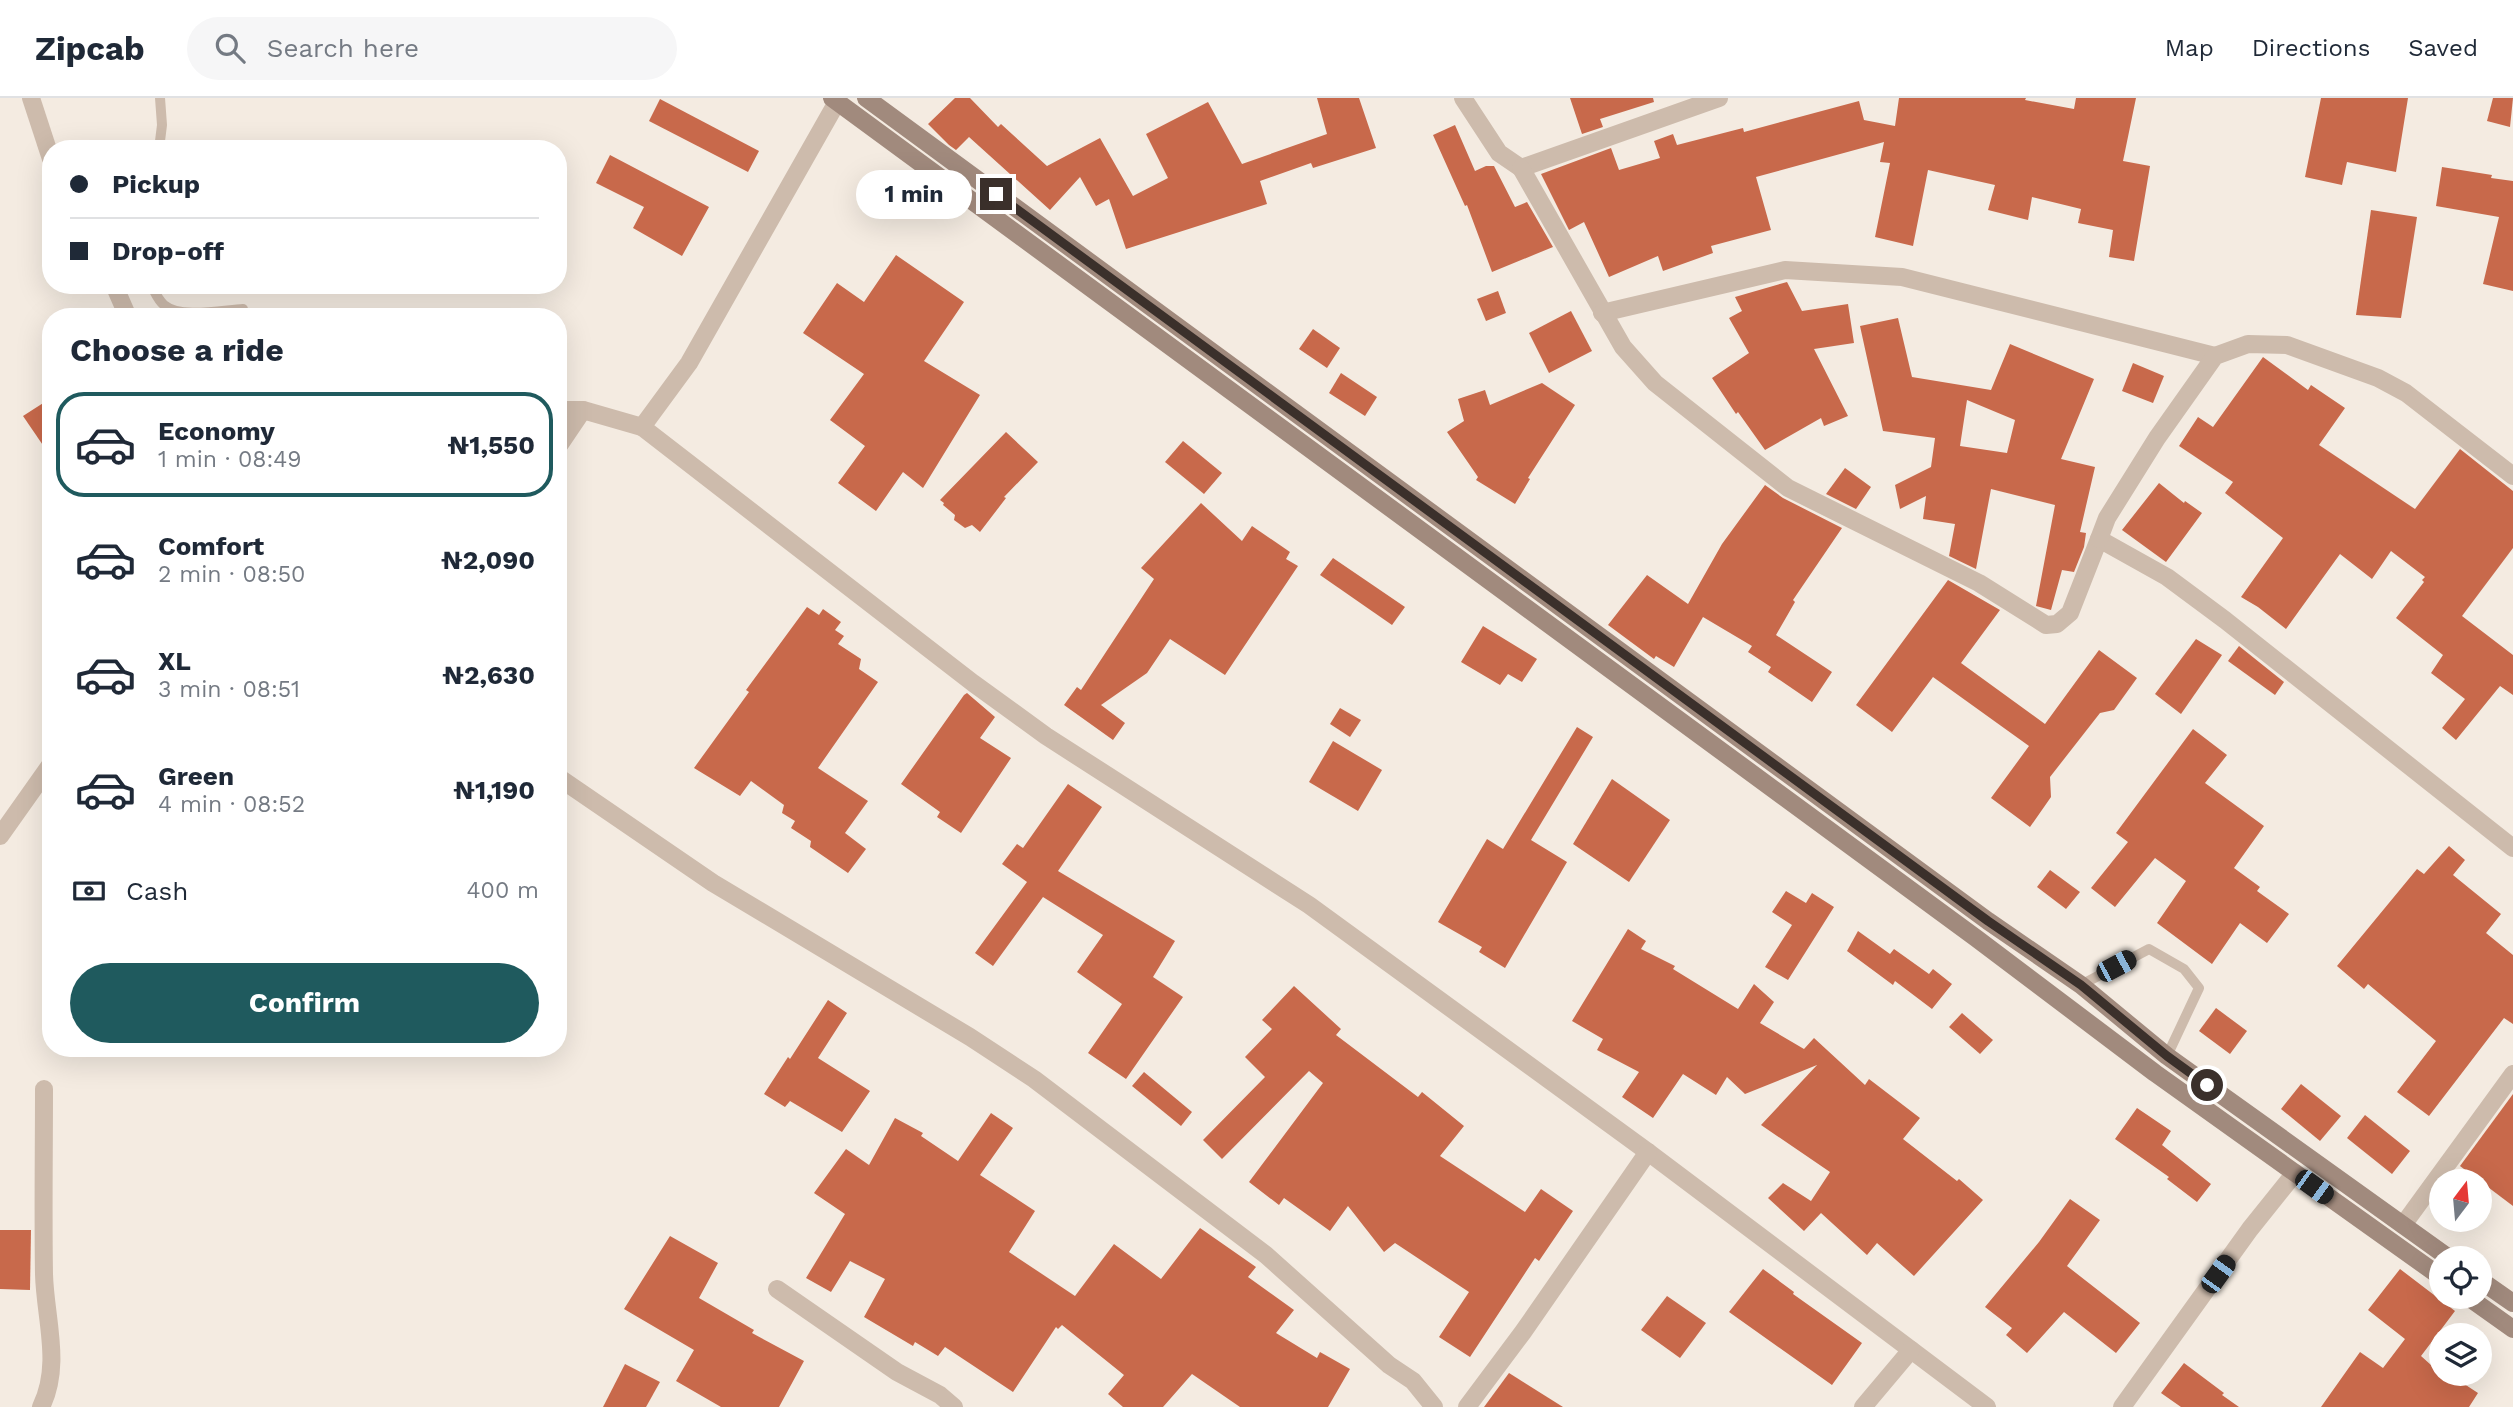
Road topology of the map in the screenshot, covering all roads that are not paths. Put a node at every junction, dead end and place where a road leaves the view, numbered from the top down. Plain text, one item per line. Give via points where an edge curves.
1 (31, 98) edge
2 (160, 98) edge
3 (866, 98) edge
4 (1463, 98) edge
5 (1719, 98) edge
6 (835, 100) edge
7 (45, 140) edge
8 (160, 140) edge
9 (1521, 168) junction
10 (156, 294) edge
11 (167, 308) edge
12 (1602, 313) junction
13 (2214, 356) junction
14 (567, 410) edge
15 (583, 410) junction
16 (642, 428) junction
17 (567, 434) edge
18 (2513, 476) edge
19 (2099, 539) junction
20 (1524, 581) junction
21 (1511, 597) junction
22 (42, 777) edge
23 (567, 782) edge
24 (0, 836) edge
25 (2513, 848) edge
26 (2081, 985) junction
27 (2167, 1056) junction
28 (2513, 1074) edge
29 (44, 1089) dead end
30 (1648, 1152) junction
31 (2295, 1173) junction
32 (2403, 1225) junction
33 (2432, 1246) edge
34 (2429, 1269) edge
35 (777, 1289) dead end
36 (2492, 1289) edge
37 (2513, 1304) edge
38 (2485, 1309) edge
39 (2513, 1329) edge
40 (1911, 1350) junction
41 (41, 1407) edge
42 (954, 1407) edge
43 (1434, 1407) edge
44 (1467, 1407) edge
45 (1863, 1407) edge
46 (1987, 1407) edge
47 (2122, 1407) edge

1 - 7 street
2 - 8 lane
3 - 20 main road
4 - 9 street via 1499,153
5 - 9 street
6 - 16 street via 689,363
6 - 21 main road
9 - 12 street
10 - 11 lane
12 - 13 street via 1785,270 1902,277
12 - 19 street via 1655,383 1788,488 1979,583 2046,625 2057,624 2070,613
13 - 18 street via 2248,344 2287,345 2378,378 2406,393
13 - 19 street via 2157,438 2107,518
14 - 15 street
15 - 16 street
15 - 17 street
16 - 30 street via 1046,736 1309,905
19 - 25 street via 2167,578 2225,620
20 - 21 main road
20 - 26 main road
21 - 31 main road
22 - 24 street
23 - 43 street via 713,883 1034,1079 1266,1255 1389,1366 1413,1381
26 - 27 main road
26 - 27 lane via 2149,949 2184,969 2199,988
27 - 32 main road
28 - 32 street
29 - 41 street via 45,1304 53,1360
30 - 40 street
30 - 44 street
31 - 34 main road
31 - 47 street
32 - 33 main road
35 - 42 street
36 - 37 main road
38 - 39 main road
40 - 45 street
40 - 46 street

